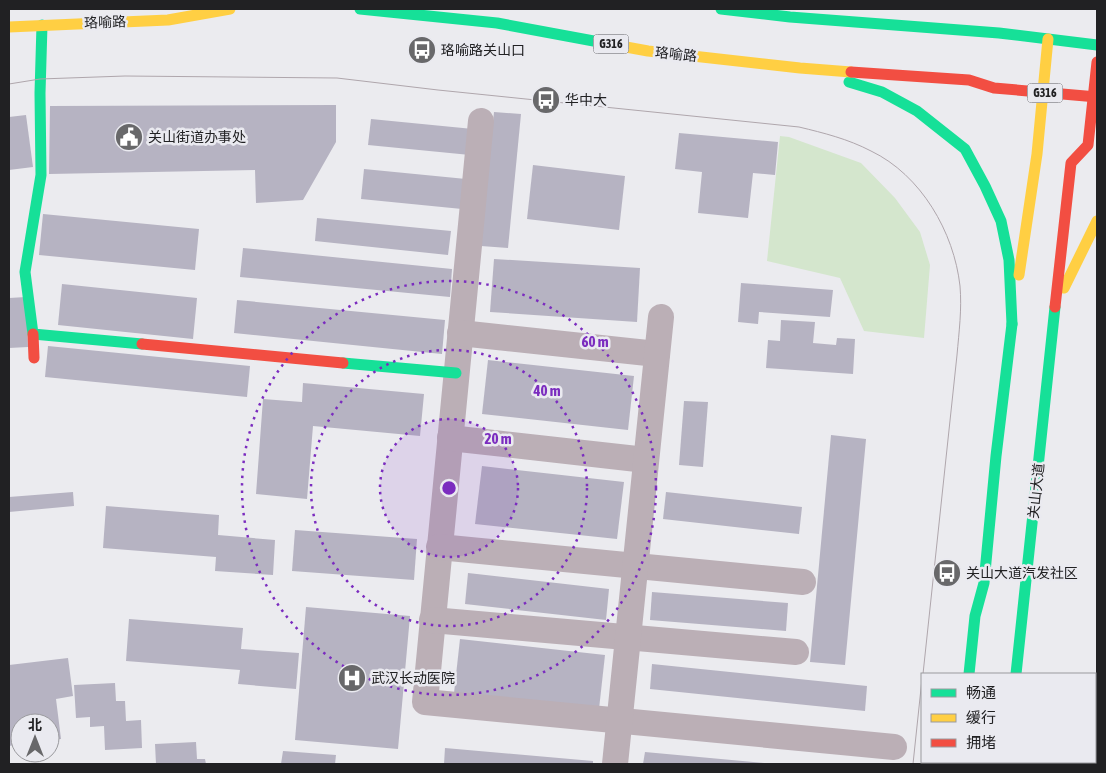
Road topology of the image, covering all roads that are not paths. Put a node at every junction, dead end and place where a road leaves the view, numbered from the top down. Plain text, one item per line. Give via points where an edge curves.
1 (230, 9) edge
2 (360, 9) edge
3 (721, 9) edge
4 (42, 25) junction
5 (9, 27) edge
6 (1048, 39) junction
7 (1097, 45) edge
8 (1097, 62) edge
9 (800, 68) junction
10 (1043, 92) junction
11 (1095, 97) edge
12 (481, 121) dead end
13 (1097, 221) edge
14 (1055, 307) junction
15 (661, 317) dead end
16 (1012, 324) junction
17 (460, 333) junction
18 (33, 334) junction
19 (657, 354) junction
20 (34, 358) dead end
21 (456, 373) junction
22 (450, 438) junction
23 (646, 460) junction
24 (439, 548) junction
25 (636, 566) junction
26 (802, 582) dead end
27 (432, 620) junction
28 (628, 638) junction
29 (796, 652) dead end
30 (969, 673) edge
31 (1016, 673) edge
32 (619, 721) junction
33 (894, 747) dead end
34 (615, 764) edge

1 - 4 main road, 珞喻路 via 168,20
2 - 9 main road, 珞喻路 / G316 via 497,23 648,51
3 - 6 main road
4 - 5 main road, 珞喻路
4 - 18 main road via 41,175 25,272
6 - 7 main road
6 - 10 main road
8 - 11 main road, 关山大道
9 - 10 main road, 珞喻路 / G316 via 969,80 994,88
9 - 16 main road via 882,92 917,111 964,149 1000,221 1010,260
10 - 11 main road, G316
10 - 16 main road
11 - 14 main road, 关山大道 via 1088,146 1071,163
12 - 17 street
13 - 14 main road
14 - 31 main road, 关山大道
15 - 19 street
16 - 30 main road via 984,583 975,616
17 - 19 street
17 - 21 street
18 - 20 main road
18 - 21 main road
19 - 23 street
21 - 22 street
22 - 23 street
22 - 24 street
23 - 25 street
24 - 25 street
24 - 27 street
25 - 26 street
25 - 28 street
27 - 28 street
27 - 32 street via 425,702
28 - 29 street
28 - 32 street
32 - 33 street
32 - 34 street

